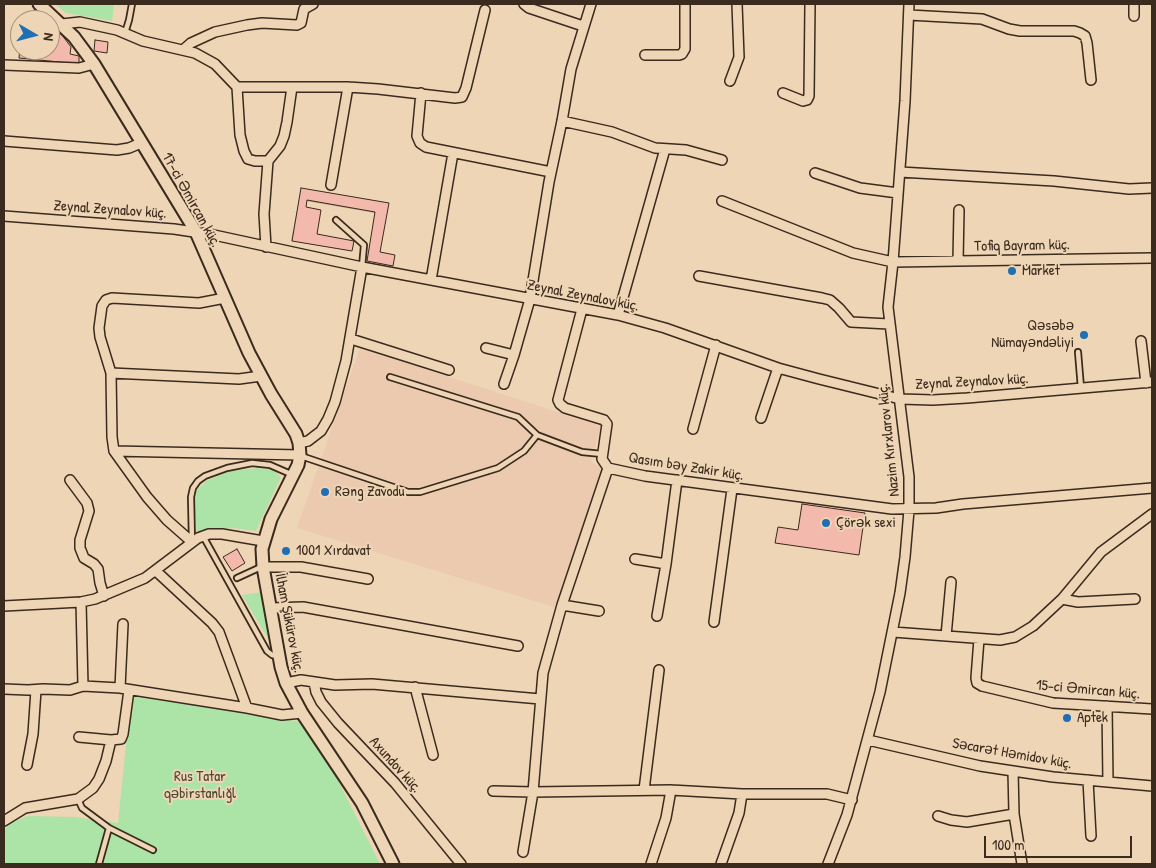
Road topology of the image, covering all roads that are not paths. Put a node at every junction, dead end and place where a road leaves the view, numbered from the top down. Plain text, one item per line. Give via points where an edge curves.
1 (39, 4) edge
2 (132, 4) edge
3 (313, 4) edge
4 (524, 4) edge
5 (591, 4) edge
6 (685, 4) edge
7 (737, 4) edge
8 (810, 4) edge
9 (909, 4) edge
10 (1134, 4) edge
11 (485, 10) dead end
12 (909, 15) junction
13 (1134, 16) dead end
14 (62, 24) junction
15 (584, 26) junction
16 (125, 33) junction
17 (183, 50) junction
18 (644, 55) dead end
19 (94, 64) junction
20 (4, 65) edge
21 (1091, 80) dead end
22 (730, 82) dead end
23 (237, 87) junction
24 (292, 87) junction
25 (348, 87) junction
26 (421, 93) junction
27 (783, 93) dead end
28 (562, 121) junction
29 (4, 141) edge
30 (142, 143) junction
31 (665, 149) junction
32 (453, 153) junction
33 (722, 160) dead end
34 (268, 161) junction
35 (551, 172) junction
36 (900, 172) junction
37 (815, 173) dead end
38 (331, 186) dead end
39 (1152, 188) edge
40 (898, 193) junction
41 (722, 201) dead end
42 (960, 210) dead end
43 (4, 216) edge
44 (336, 220) dead end
45 (196, 232) junction
46 (266, 246) junction
47 (1152, 258) edge
48 (958, 261) junction
49 (893, 262) junction
50 (362, 266) junction
51 (699, 276) dead end
52 (431, 280) junction
53 (225, 298) junction
54 (530, 300) junction
55 (582, 309) junction
56 (618, 315) junction
57 (889, 324) junction
58 (351, 339) junction
59 (1141, 341) dead end
60 (716, 345) junction
61 (486, 348) dead end
62 (1078, 352) dead end
63 (514, 355) junction
64 (778, 368) junction
65 (449, 370) dead end
66 (111, 373) junction
67 (261, 376) junction
68 (390, 378) dead end
69 (1149, 383) edge
70 (504, 384) dead end
71 (1082, 388) junction
72 (900, 399) junction
73 (761, 418) dead end
74 (693, 429) dead end
75 (537, 436) junction
76 (299, 443) junction
77 (114, 451) junction
78 (602, 454) junction
79 (300, 455) junction
80 (608, 468) junction
81 (294, 475) junction
82 (70, 480) dead end
83 (676, 480) junction
84 (1152, 488) edge
85 (732, 489) junction
86 (909, 510) junction
87 (1152, 514) edge
88 (203, 536) junction
89 (263, 541) junction
90 (192, 542) junction
91 (635, 558) dead end
92 (666, 564) junction
93 (263, 567) junction
94 (156, 571) junction
95 (237, 578) dead end
96 (368, 579) dead end
97 (951, 582) dead end
98 (104, 596) junction
99 (1062, 599) junction
100 (1135, 599) dead end
101 (81, 602) junction
102 (562, 605) junction
103 (4, 606) edge
104 (271, 608) junction
105 (599, 611) dead end
106 (657, 616) dead end
107 (714, 622) dead end
108 (123, 624) dead end
109 (893, 632) junction
110 (946, 636) junction
111 (979, 639) junction
112 (518, 646) dead end
113 (279, 656) junction
114 (659, 670) dead end
115 (314, 682) junction
116 (286, 683) junction
117 (83, 686) junction
118 (414, 687) junction
119 (4, 689) edge
120 (124, 689) junction
121 (36, 690) junction
122 (540, 699) junction
123 (1106, 706) junction
124 (247, 708) junction
125 (1152, 709) edge
126 (302, 713) junction
127 (79, 737) dead end
128 (110, 740) junction
129 (868, 740) junction
130 (433, 755) dead end
131 (27, 765) dead end
132 (1013, 771) junction
133 (1088, 780) junction
134 (1108, 782) junction
135 (1152, 786) edge
136 (644, 790) junction
137 (671, 790) junction
138 (493, 791) dead end
139 (533, 792) junction
140 (742, 794) junction
141 (78, 799) junction
142 (852, 800) junction
143 (1014, 814) junction
144 (938, 816) dead end
145 (4, 821) edge
146 (109, 828) junction
147 (1091, 836) dead end
148 (153, 850) dead end
149 (523, 852) dead end
150 (99, 864) edge
151 (394, 864) edge
152 (461, 864) edge
153 (651, 864) edge
154 (721, 864) edge
155 (828, 864) edge
156 (1022, 864) edge

1 - 14 street, 17-ci Əmircan küç.
2 - 16 lane
3 - 17 street via 304,9 301,23 297,25 247,25 215,32
4 - 15 street
5 - 15 street
6 - 18 street via 685,49 682,54
7 - 22 street via 739,57
8 - 27 street via 809,96 803,101
9 - 12 street, Nazim Kırxlarov küç.
10 - 13 street
11 - 26 street via 462,97
12 - 21 street via 976,18 1020,31 1080,33 1088,43
12 - 36 street, Nazim Kırxlarov küç.
14 - 16 street via 80,22
14 - 19 street, 17-ci Əmircan küç.
15 - 28 street via 570,69
16 - 17 street via 143,41
17 - 23 street via 215,64
19 - 20 street via 79,68
19 - 30 street, 17-ci Əmircan küç.
23 - 24 street
23 - 34 street via 244,152 255,161
24 - 25 street
24 - 34 street via 284,136
25 - 26 street
25 - 38 street
26 - 32 street via 417,136 420,143
28 - 31 street via 612,132 647,146
28 - 35 street
29 - 30 street via 117,150
30 - 45 street, 17-ci Əmircan küç.
31 - 33 street via 686,150
31 - 56 street
32 - 35 street
32 - 52 street
34 - 46 street via 264,214
35 - 54 street
36 - 39 street
36 - 40 street, Nazim Kırxlarov küç.
37 - 40 street via 860,188
40 - 49 street, Nazim Kırxlarov küç.
41 - 49 street, Tofiq Bayram küç. via 853,253
42 - 48 street
43 - 45 street, Zeynal Zeynalov küç.
44 - 50 lane via 364,244
45 - 46 street, Zeynal Zeynalov küç.
45 - 53 street, 17-ci Əmircan küç.
46 - 50 street, Zeynal Zeynalov küç.
47 - 48 street, Tofiq Bayram küç.
48 - 49 street, Tofiq Bayram küç.
49 - 57 street, Nazim Kırxlarov küç.
50 - 52 street, Zeynal Zeynalov küç.
50 - 58 street
51 - 57 street via 830,300 851,322
52 - 54 street, Zeynal Zeynalov küç.
53 - 66 street via 199,303 106,300 99,328
53 - 67 street, 17-ci Əmircan küç.
54 - 55 street, Zeynal Zeynalov küç.
54 - 63 street
55 - 56 street, Zeynal Zeynalov küç.
55 - 78 street via 558,400 565,408 608,424
56 - 60 street, Zeynal Zeynalov küç.
57 - 72 street, Nazim Kırxlarov küç.
58 - 65 street
58 - 76 street via 328,419 315,437
59 - 69 street
60 - 64 street, Zeynal Zeynalov küç.
60 - 74 street
61 - 63 street
62 - 71 lane
63 - 70 street
64 - 72 street, Zeynal Zeynalov küç.
64 - 73 street
66 - 67 street via 239,379
66 - 77 street
67 - 76 street, 17-ci Əmircan küç.
68 - 75 lane via 518,417
69 - 71 street, Zeynal Zeynalov küç.
71 - 72 street, Zeynal Zeynalov küç. via 958,399
72 - 86 street, Nazim Kırxlarov küç. via 909,477
75 - 78 lane via 582,452
75 - 79 lane via 524,450 498,468 420,492 408,492
76 - 79 street, 17-ci Əmircan küç.
77 - 79 street
77 - 90 street via 147,497
78 - 80 street
79 - 81 street, İlham Şükürov küç.
80 - 83 street, Qasım bəy Zakir küç.
80 - 102 street, Qasım bəy Zakir küç.
81 - 89 street, İlham Şükürov küç.
81 - 90 lane via 270,465 252,463 205,476 193,488 191,498
82 - 98 street via 87,503 89,511 80,548 84,558 98,569
83 - 85 street, Qasım bəy Zakir küç.
83 - 92 street
84 - 86 street, Qasım bəy Zakir küç.
85 - 86 street, Qasım bəy Zakir küç.
85 - 107 street
86 - 109 street, Nazim Kırxlarov küç.
87 - 99 street via 1101,552
88 - 89 street via 222,534
88 - 90 street
88 - 113 lane via 267,651
89 - 93 street, İlham Şükürov küç.
90 - 94 street
91 - 92 street
92 - 106 street
93 - 95 lane
93 - 96 street via 301,567
93 - 104 street, İlham Şükürov küç.
94 - 98 street
94 - 124 street via 218,632
97 - 110 street
98 - 101 street
99 - 100 street via 1078,602
99 - 111 street via 1033,626 1015,637
101 - 103 street
101 - 117 street
102 - 105 street
102 - 122 street, Qasım bəy Zakir küç. via 548,652
104 - 112 street via 303,607
104 - 113 street, İlham Şükürov küç.
108 - 120 street
109 - 110 street
109 - 129 street, Nazim Kırxlarov küç.
110 - 111 street
111 - 123 street, 15-ci Əmircan küç. via 976,678 982,686 1053,703
113 - 116 street, İlham Şükürov küç.
114 - 136 street
115 - 116 street
115 - 118 street
115 - 152 street, Axundov küç. via 321,702 332,716 395,783
116 - 126 street, İlham Şükürov küç.
117 - 120 street
117 - 121 street via 70,690
118 - 122 street
118 - 130 street
119 - 121 street
120 - 124 street
120 - 128 street via 123,734 121,739
121 - 131 street
122 - 139 street, Qasım bəy Zakir küç.
123 - 125 street, 15-ci Əmircan küç.
123 - 134 street
124 - 126 street via 282,715
126 - 151 street, İlham Şükürov küç. via 362,803
127 - 128 street
128 - 141 street via 99,779
129 - 132 street, Səcarət Həmidov küç.
129 - 142 street, Nazim Kırxlarov küç.
132 - 133 street, Səcarət Həmidov küç.
132 - 143 street
133 - 134 street, Səcarət Həmidov küç.
133 - 147 street
134 - 135 street, Səcarət Həmidov küç.
136 - 137 street
136 - 139 street
137 - 140 street
137 - 153 street
138 - 139 street
139 - 149 street, Qasım bəy Zakir küç.
140 - 142 street via 827,794
140 - 154 street via 740,812
141 - 145 street via 25,808
141 - 146 lane via 82,808
142 - 155 street, Nazim Kırxlarov küç.
143 - 144 street via 967,822
143 - 156 street
146 - 148 lane
146 - 150 lane

